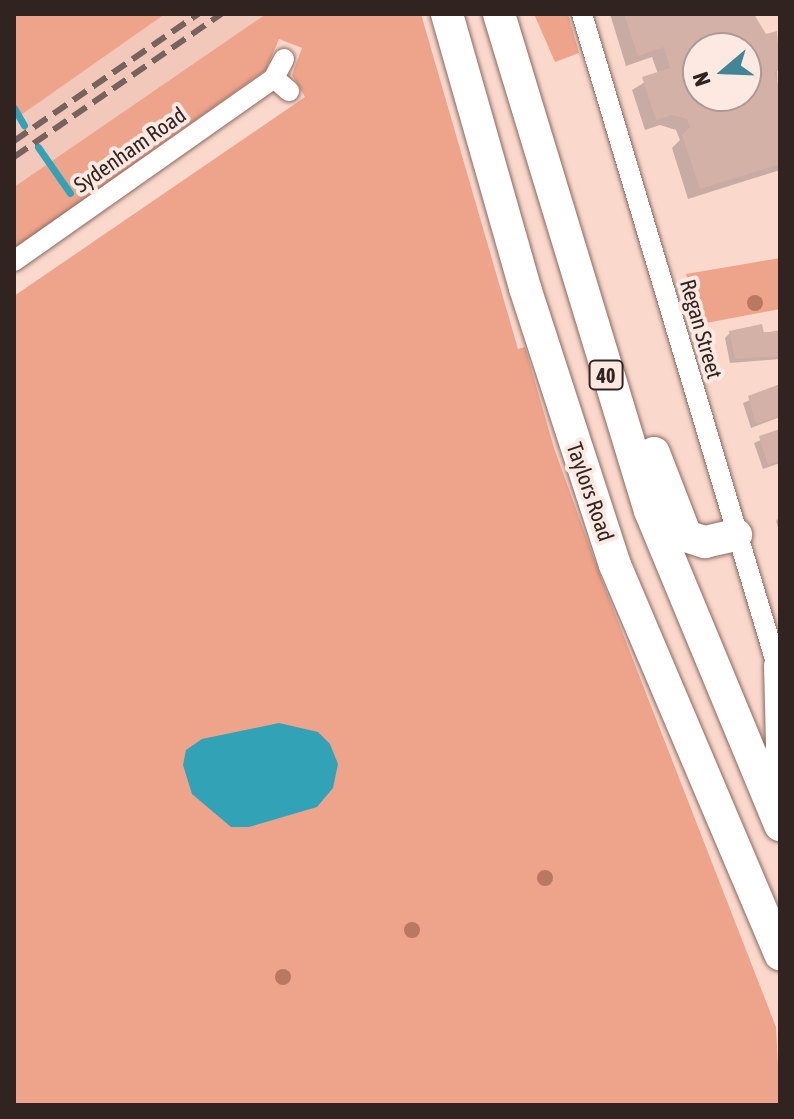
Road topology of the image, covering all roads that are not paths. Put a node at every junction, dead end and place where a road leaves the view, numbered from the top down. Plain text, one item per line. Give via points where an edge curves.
1 (447, 14) edge
2 (499, 14) edge
3 (582, 14) edge
4 (284, 59) dead end
5 (14, 261) edge
6 (599, 353) junction
7 (736, 535) junction
8 (776, 666) edge
9 (774, 813) edge
10 (720, 817) junction
11 (780, 954) edge

1 - 10 main road, Taylors Road / 40 via 587,486 639,628
2 - 6 main road, 40
3 - 7 street, Regan Street
4 - 5 street, Sydenham Road via 282,84
6 - 7 main road via 633,400 681,530 698,542
6 - 9 main road, 40 via 674,578
7 - 8 street, Regan Street
8 - 9 street, Regan Street
9 - 10 main road
10 - 11 main road, Taylors Road / 40

